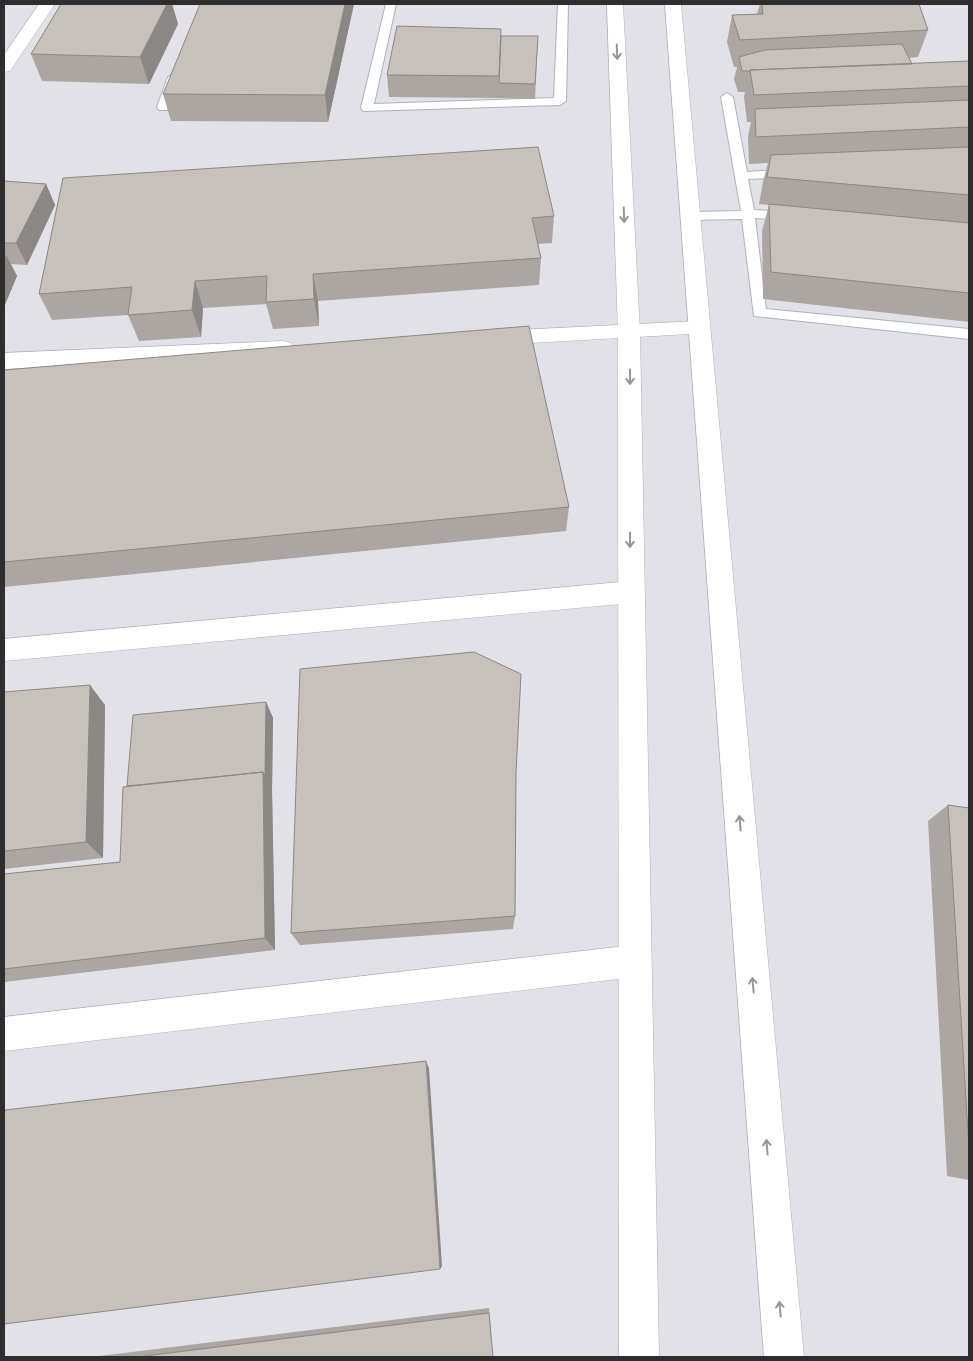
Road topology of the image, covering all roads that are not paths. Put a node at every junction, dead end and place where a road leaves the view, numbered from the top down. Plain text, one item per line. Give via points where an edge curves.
1 (47, 4) edge
2 (390, 4) edge
3 (563, 4) edge
4 (615, 4) edge
5 (673, 4) edge
6 (4, 67) edge
7 (177, 69) edge
8 (727, 97) dead end
9 (163, 107) edge
10 (738, 126) joint
11 (801, 172) edge
12 (742, 176) junction
13 (748, 214) junction
14 (690, 216) junction
15 (801, 217) edge
16 (699, 328) junction
17 (629, 332) junction
18 (969, 334) edge
19 (480, 339) edge
20 (302, 347) edge
21 (4, 361) edge
22 (631, 592) junction
23 (4, 650) edge
24 (635, 961) junction
25 (4, 1034) edge
26 (639, 1357) edge
27 (784, 1357) edge

1 - 6 main road
2 - 3 lane via 367,108 560,101
4 -> 17 main road
5 - 14 main road
7 - 9 lane
8 - 10 lane
10 - 12 lane
11 - 12 lane
12 - 13 lane
13 - 14 lane
13 - 15 lane
13 - 18 lane via 759,313
14 - 16 main road
16 - 17 main road
27 -> 16 main road
17 - 19 main road
17 -> 22 main road
20 - 21 main road
22 - 23 main road
22 - 24 main road
24 - 25 main road
24 - 26 main road

